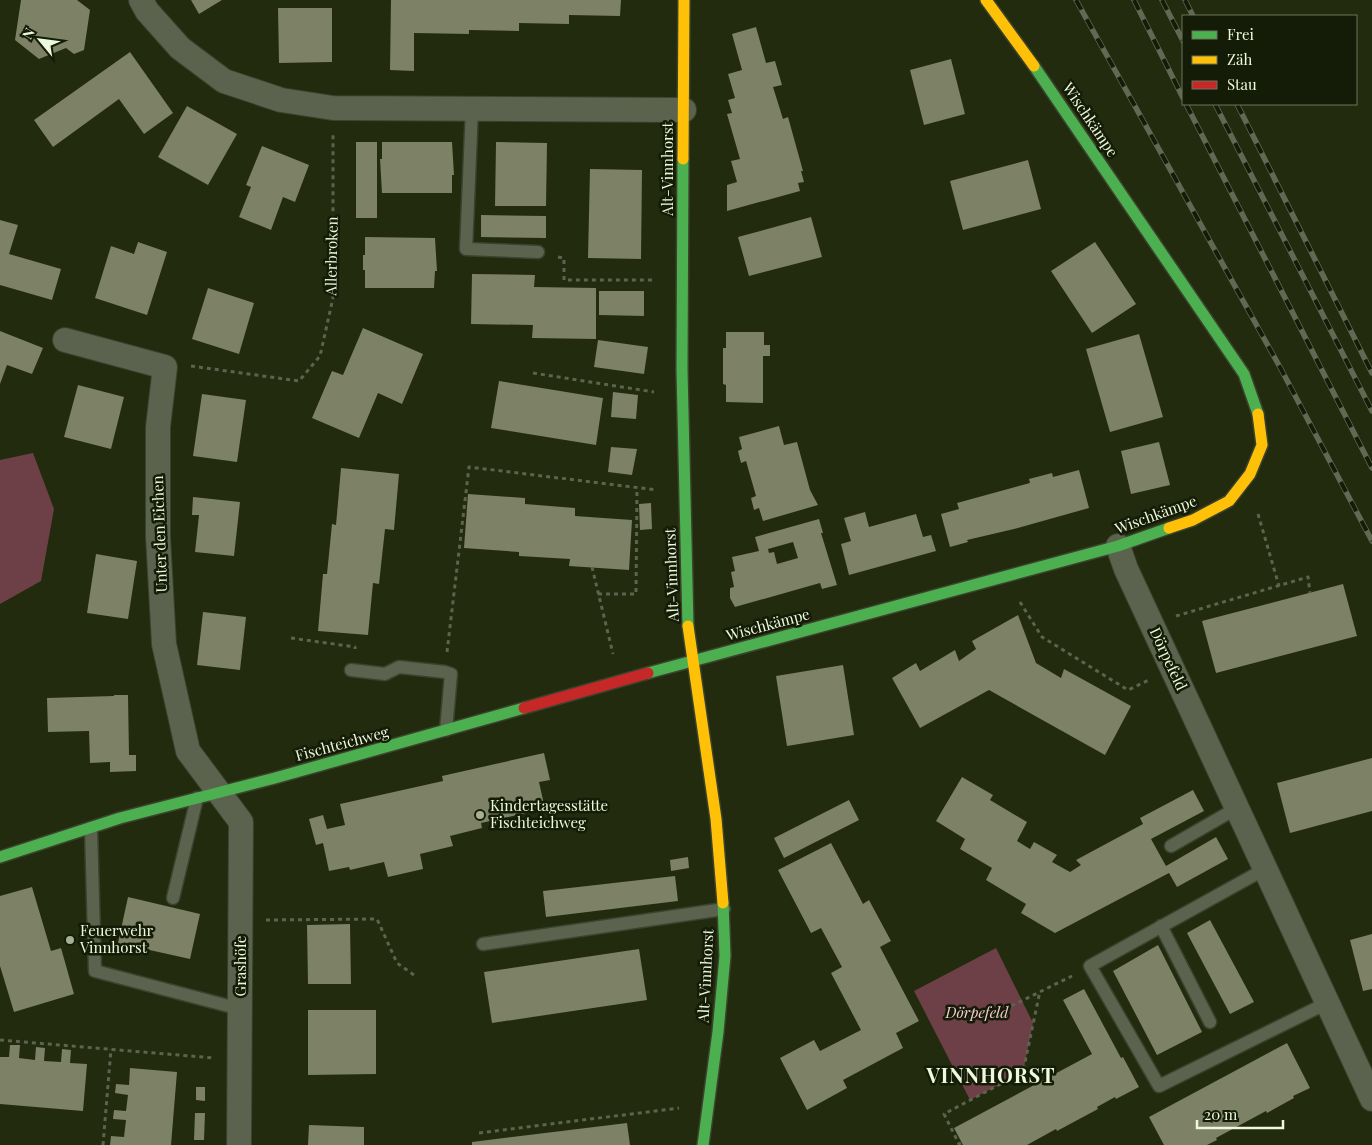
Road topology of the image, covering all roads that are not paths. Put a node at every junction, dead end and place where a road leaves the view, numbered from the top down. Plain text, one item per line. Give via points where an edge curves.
1 (141, 0) edge
2 (684, 0) edge
3 (986, 0) edge
4 (472, 108) junction
5 (684, 110) junction
6 (538, 252) road end
7 (65, 340) dead end
8 (1118, 546) junction
9 (692, 661) junction
10 (351, 670) road end
11 (446, 730) junction
12 (209, 796) junction
13 (1237, 808) junction
14 (91, 828) junction
15 (1171, 846) dead end
16 (0, 857) edge
17 (1265, 869) junction
18 (173, 898) dead end
19 (724, 909) junction
20 (1162, 926) junction
21 (483, 944) dead end
22 (1327, 1003) junction
23 (240, 1009) junction
24 (1210, 1022) dead end
25 (1372, 1098) edge
26 (239, 1145) edge
27 (703, 1145) edge

1 - 4 street via 180,48 224,81 281,100 333,108
2 - 5 street, Alt-Vinnhorst
3 - 8 street, Wischkämpe via 1044,79 1244,374 1258,411 1262,445 1250,474 1229,501 1193,520
4 - 5 street
4 - 6 lane via 466,249
5 - 9 street, Alt-Vinnhorst via 682,396 687,618
7 - 12 street, Unter den Eichen via 165,367 158,427 158,537 164,644 188,751
8 - 9 street, Wischkämpe
8 - 13 street, Dörpefeld
9 - 11 street, Fischteichweg
9 - 19 street, Alt-Vinnhorst via 716,820
10 - 11 lane via 385,674 399,667 451,674
11 - 12 street, Fischteichweg
12 - 14 street, Fischteichweg
12 - 18 lane
12 - 23 street, Grashöfe via 241,822
13 - 15 lane
13 - 17 street, Dörpefeld
14 - 16 street, Fischteichweg
14 - 23 lane via 95,971
17 - 20 lane
17 - 22 street, Dörpefeld
19 - 21 lane
19 - 27 street, Alt-Vinnhorst via 725,956
20 - 22 lane via 1090,966 1159,1086
20 - 24 lane
22 - 25 street, Dörpefeld
23 - 26 street, Grashöfe

